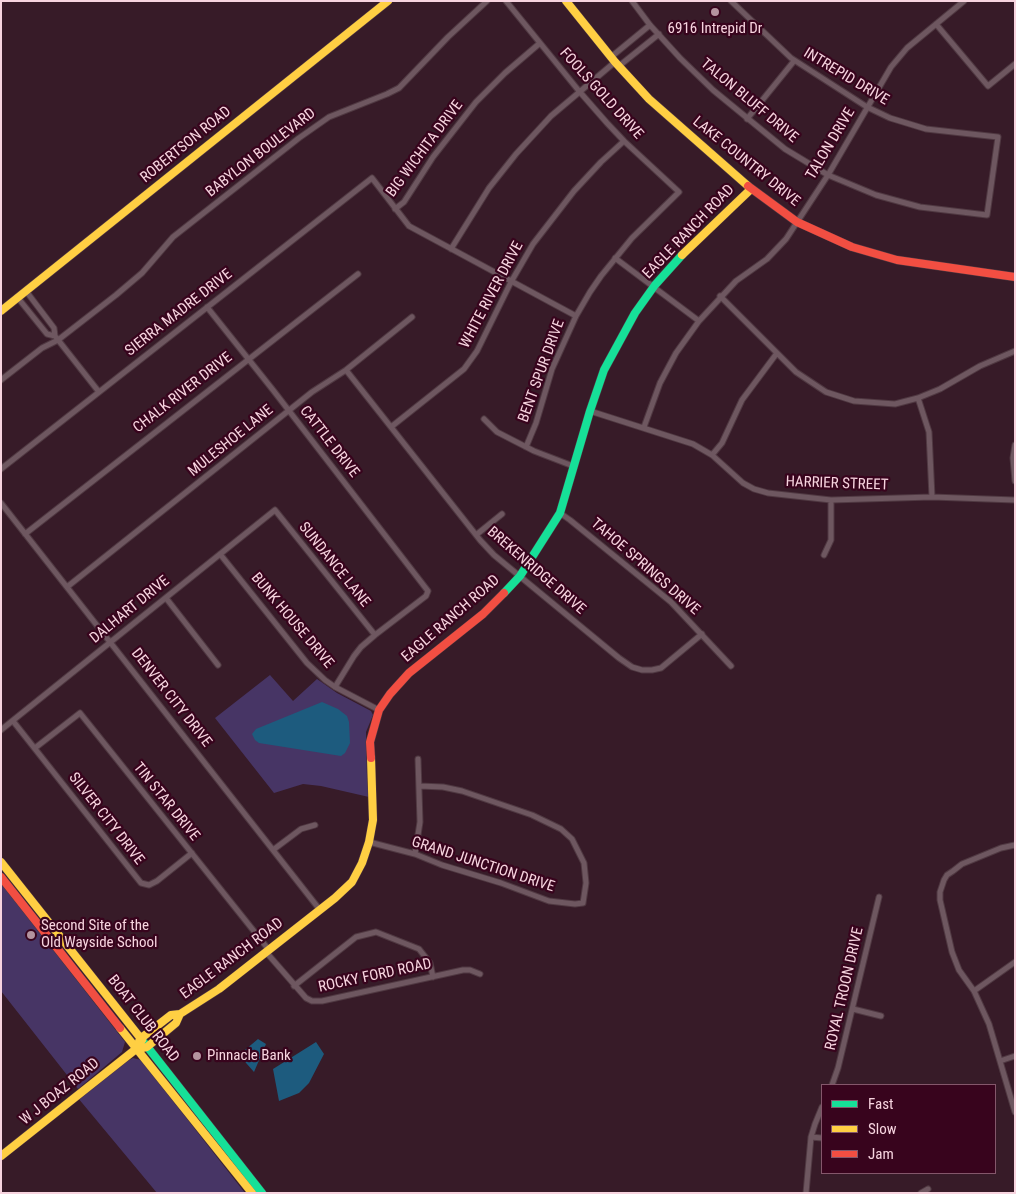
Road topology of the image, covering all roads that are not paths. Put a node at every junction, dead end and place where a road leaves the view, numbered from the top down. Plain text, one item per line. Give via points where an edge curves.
1 (388, 1) edge
2 (486, 1) edge
3 (506, 1) edge
4 (566, 1) edge
5 (632, 1) edge
6 (731, 1) edge
7 (964, 1) edge
8 (936, 24) junction
9 (650, 25) junction
10 (658, 34) junction
11 (540, 43) junction
12 (615, 61) junction
13 (794, 61) junction
14 (1015, 64) edge
15 (579, 91) junction
16 (867, 107) junction
17 (747, 119) junction
18 (624, 141) junction
19 (828, 175) junction
20 (751, 188) junction
21 (679, 192) joint
22 (395, 209) junction
23 (987, 216) joint
24 (797, 222) junction
25 (451, 249) junction
26 (615, 258) junction
27 (358, 274) dead end
28 (1015, 277) edge
29 (511, 282) junction
30 (654, 287) junction
31 (26, 290) junction
32 (720, 296) junction
33 (18, 298) junction
34 (207, 308) junction
35 (1, 311) edge
36 (576, 316) junction
37 (412, 317) dead end
38 (699, 321) junction
39 (56, 338) junction
40 (1015, 351) edge
41 (777, 353) junction
42 (248, 359) junction
43 (346, 370) junction
44 (1, 380) edge
45 (99, 392) junction
46 (918, 398) junction
47 (289, 411) junction
48 (590, 411) junction
49 (484, 419) dead end
50 (391, 427) junction
51 (644, 427) junction
52 (1015, 445) edge
53 (526, 447) junction
54 (712, 455) junction
55 (573, 466) junction
56 (1, 469) edge
57 (1015, 481) edge
58 (932, 497) junction
59 (831, 500) junction
60 (1015, 500) edge
61 (1, 503) edge
62 (275, 510) joint
63 (560, 513) junction
64 (502, 514) dead end
65 (25, 534) junction
66 (476, 535) junction
67 (220, 554) junction
68 (824, 555) dead end
69 (520, 576) junction
70 (67, 587) junction
71 (166, 598) junction
72 (702, 634) junction
73 (375, 635) junction
74 (110, 642) junction
75 (218, 665) dead end
76 (731, 666) dead end
77 (335, 687) junction
78 (379, 710) junction
79 (13, 721) junction
80 (1, 730) edge
81 (35, 748) junction
82 (418, 759) dead end
83 (420, 786) junction
84 (315, 824) dead end
85 (369, 842) junction
86 (1015, 845) edge
87 (273, 850) junction
88 (192, 853) junction
89 (415, 854) junction
90 (1, 862) edge
91 (1, 877) edge
92 (879, 897) dead end
93 (583, 902) junction
94 (587, 908) dead end
95 (320, 910) junction
96 (267, 951) junction
97 (1015, 962) edge
98 (480, 974) dead end
99 (433, 977) junction
100 (294, 986) junction
101 (974, 991) junction
102 (853, 1009) junction
103 (180, 1014) junction
104 (881, 1016) dead end
105 (140, 1039) junction
106 (147, 1048) junction
107 (136, 1049) junction
108 (1015, 1056) edge
109 (1000, 1061) junction
110 (832, 1084) edge
111 (821, 1109) edge
112 (1015, 1112) edge
113 (811, 1138) junction
114 (821, 1138) edge
115 (1, 1156) edge
116 (928, 1189) dead end
117 (252, 1193) edge
118 (262, 1193) edge
119 (806, 1193) edge
120 (921, 1193) edge

1 - 31 street, ROBERTSON ROAD
2 - 39 street, BABYLON BOULEVARD via 399,88 329,117 299,138 173,237 142,273 116,296
3 - 11 street, FOOLS GOLD DRIVE
4 - 12 street, LAKE COUNTRY DRIVE
5 - 9 street, TALON BLUFF DRIVE
6 - 13 street, INTREPID DRIVE
7 - 8 street, TALON DRIVE
8 - 14 street via 988,86
8 - 16 street, TALON DRIVE via 907,48 891,67
9 - 10 street, TALON BLUFF DRIVE
9 - 12 street
10 - 12 street
10 - 17 street, TALON BLUFF DRIVE via 713,90
11 - 15 street, FOOLS GOLD DRIVE
11 - 22 street, BIG WICHITA DRIVE via 476,102 433,156 404,202
12 - 15 street
12 - 20 street, LAKE COUNTRY DRIVE via 650,100
13 - 16 street, INTREPID DRIVE
13 - 17 street
15 - 18 street, FOOLS GOLD DRIVE
15 - 25 street via 516,154 489,188
16 - 19 street, TALON DRIVE
16 - 23 street, INTREPID DRIVE via 926,130 998,137
17 - 19 street, TALON BLUFF DRIVE via 785,149
18 - 21 street, FOOLS GOLD DRIVE
18 - 29 street, WHITE RIVER DRIVE via 555,214
19 - 23 street, TALON BLUFF DRIVE via 896,201
19 - 24 street, TALON DRIVE
20 - 24 street, LAKE COUNTRY DRIVE
20 - 30 street, EAGLE RANCH ROAD via 694,242
21 - 26 street, BENT SPUR DRIVE
22 - 25 street via 409,226
22 - 34 street, SIERRA MADRE DRIVE via 372,178
24 - 28 street, LAKE COUNTRY DRIVE via 852,247 897,260
24 - 32 street, TALON DRIVE via 767,259
25 - 29 street
26 - 30 street
26 - 36 street, BENT SPUR DRIVE
27 - 42 street, CHALK RIVER DRIVE
29 - 36 street
29 - 50 street, WHITE RIVER DRIVE via 477,351 464,368
30 - 38 street
30 - 48 street, EAGLE RANCH ROAD via 635,313 604,370
31 - 33 street, ROBERTSON ROAD
31 - 39 street via 54,328
32 - 38 street, TALON DRIVE
32 - 41 street
33 - 35 street, ROBERTSON ROAD
33 - 39 street via 47,334
34 - 42 street, CATTLE DRIVE
34 - 45 street, SIERRA MADRE DRIVE
36 - 53 street, BENT SPUR DRIVE via 552,369
37 - 43 street, MULESHOE LANE
38 - 51 street, TALON DRIVE via 660,383
39 - 44 street, BABYLON BOULEVARD
39 - 45 street
40 - 46 street
41 - 46 street via 812,384 840,397 895,404
41 - 54 street via 742,400 722,443
42 - 47 street, CATTLE DRIVE
42 - 65 street, CHALK RIVER DRIVE
43 - 47 street, MULESHOE LANE
43 - 50 street, BREKENRIDGE DRIVE
45 - 56 street, SIERRA MADRE DRIVE
46 - 58 street via 929,432
47 - 70 street, MULESHOE LANE
47 - 73 street, CATTLE DRIVE via 428,588 426,596
48 - 51 street, HARRIER STREET
48 - 55 street, EAGLE RANCH ROAD
49 - 53 street via 497,432
50 - 66 street, BREKENRIDGE DRIVE
51 - 54 street, HARRIER STREET via 693,444
52 - 57 street
53 - 55 street
54 - 59 street, HARRIER STREET via 754,489 768,494
55 - 63 street, EAGLE RANCH ROAD
58 - 59 street, HARRIER STREET
58 - 60 street, HARRIER STREET
59 - 68 street via 831,540
61 - 65 street, DENVER CITY DRIVE
62 - 67 street, DALHART DRIVE
62 - 73 street, SUNDANCE LANE
63 - 69 street, EAGLE RANCH ROAD
63 - 72 street, TAHOE SPRINGS DRIVE via 670,602
64 - 66 street
65 - 70 street, DENVER CITY DRIVE
66 - 69 street, BREKENRIDGE DRIVE
67 - 71 street, DALHART DRIVE
67 - 77 street, BUNK HOUSE DRIVE via 307,663
69 - 72 street, BREKENRIDGE DRIVE via 632,667 661,668
69 - 78 street, EAGLE RANCH ROAD via 483,614 409,673
70 - 74 street, DENVER CITY DRIVE
71 - 74 street, DALHART DRIVE
71 - 75 street
72 - 76 street, TAHOE SPRINGS DRIVE
73 - 77 street via 354,656
74 - 79 street, DALHART DRIVE
74 - 87 street, DENVER CITY DRIVE
77 - 78 street, BUNK HOUSE DRIVE
78 - 85 street, EAGLE RANCH ROAD via 370,742 374,806
79 - 80 street, DALHART DRIVE
79 - 81 street, SILVER CITY DRIVE
81 - 88 street, SILVER CITY DRIVE via 141,883 149,885 157,881
81 - 88 street, TIN STAR DRIVE via 80,713
82 - 83 street
83 - 89 street via 420,822
83 - 93 street via 462,791 562,829 572,839 584,863 586,883
84 - 87 street via 302,828
85 - 89 street, GRAND JUNCTION DRIVE
85 - 95 street, EAGLE RANCH ROAD via 352,882
86 - 101 street via 962,864 947,875 942,886 941,908 950,944 960,970
87 - 95 street, DENVER CITY DRIVE
88 - 96 street, TIN STAR DRIVE
89 - 93 street, GRAND JUNCTION DRIVE via 549,901
90 - 105 street, BOAT CLUB ROAD
91 - 107 street, BOAT CLUB ROAD
92 - 102 street, ROYAL TROON DRIVE
93 - 94 street
95 - 96 street, EAGLE RANCH ROAD
96 - 100 street, ROCKY FORD ROAD
96 - 103 street, EAGLE RANCH ROAD via 219,989
97 - 101 street
98 - 99 street, ROCKY FORD ROAD via 463,970
99 - 100 street, ROCKY FORD ROAD via 322,1001 306,998
99 - 100 street via 430,963 419,949 376,932 356,937
101 - 109 street via 990,1024
102 - 104 street
102 - 110 street, ROYAL TROON DRIVE
103 - 105 street, EAGLE RANCH ROAD via 172,1015
103 - 106 street, EAGLE RANCH ROAD via 176,1024
105 - 106 street, BOAT CLUB ROAD
105 - 107 street
106 - 107 street
106 - 118 street, BOAT CLUB ROAD
107 - 115 street, W J BOAZ ROAD
107 - 117 street, BOAT CLUB ROAD
108 - 109 street
109 - 112 street
111 - 113 street
113 - 114 street
113 - 119 street
116 - 120 street

